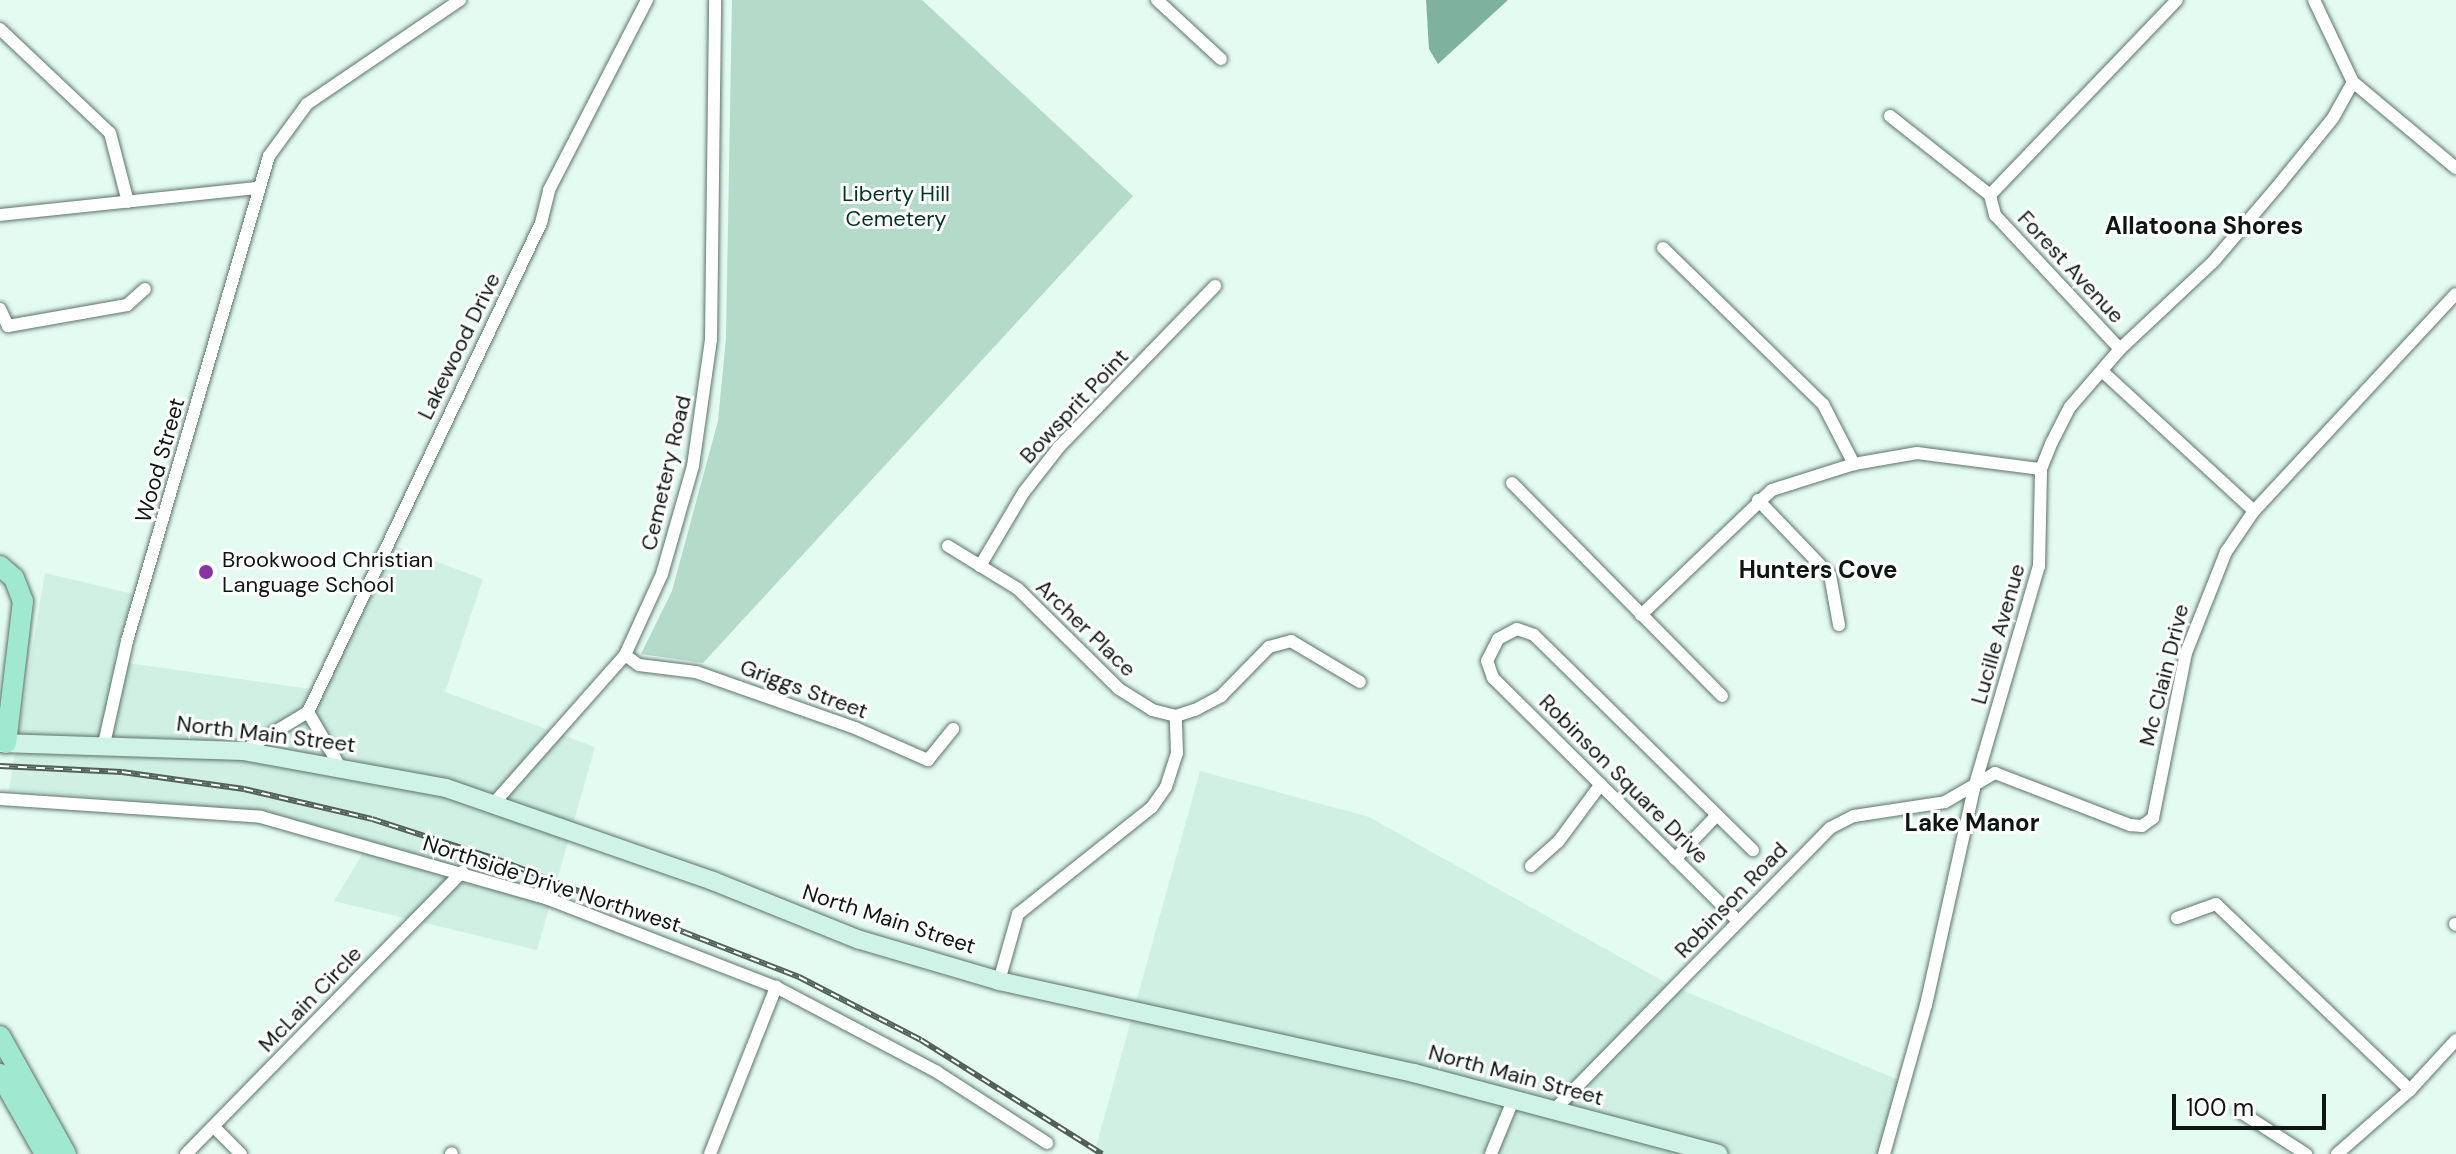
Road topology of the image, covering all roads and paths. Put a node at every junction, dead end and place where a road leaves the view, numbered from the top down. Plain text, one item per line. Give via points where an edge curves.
1 (460, 0) edge
2 (647, 0) edge
3 (715, 0) edge
4 (1157, 0) edge
5 (2177, 0) edge
6 (2314, 0) edge
7 (0, 29) edge
8 (1221, 59) dead end
9 (2353, 82) junction
10 (1890, 116) dead end
11 (2456, 168) edge
12 (258, 188) junction
13 (1990, 195) junction
14 (128, 202) junction
15 (0, 215) edge
16 (1663, 248) dead end
17 (1215, 286) dead end
18 (145, 289) dead end
19 (2456, 294) edge
20 (0, 309) edge
21 (2120, 349) junction
22 (2103, 372) junction
23 (1854, 464) junction
24 (2041, 469) junction
25 (1512, 483) dead end
26 (1758, 500) junction
27 (2254, 511) junction
28 (948, 546) dead end
29 (0, 566) edge
30 (980, 566) junction
31 (1641, 615) junction
32 (1839, 625) dead end
33 (625, 655) junction
34 (1360, 682) dead end
35 (1722, 696) dead end
36 (308, 712) junction
37 (1176, 716) junction
38 (953, 729) dead end
39 (3, 743) edge
40 (104, 744) junction
41 (243, 751) junction
42 (339, 765) junction
43 (1601, 784) junction
44 (1974, 788) junction
45 (0, 799) edge
46 (495, 802) junction
47 (1716, 816) junction
48 (1753, 850) dead end
49 (1675, 859) junction
50 (1531, 866) dead end
51 (462, 872) junction
52 (2177, 918) dead end
53 (1738, 921) junction
54 (999, 981) junction
55 (776, 987) junction
56 (0, 1036) edge
57 (2456, 1040) edge
58 (0, 1074) edge
59 (2410, 1090) junction
60 (1514, 1098) junction
61 (1555, 1109) junction
62 (2239, 1111) dead end
63 (214, 1127) junction
64 (1047, 1143) dead end
65 (41, 1149) edge
66 (66, 1154) edge
67 (186, 1154) edge
68 (241, 1154) edge
69 (710, 1154) edge
70 (1491, 1154) edge
71 (1718, 1154) edge
72 (1884, 1154) edge
73 (2306, 1154) edge
74 (2337, 1154) edge

1 - 12 street, Wood Street via 307,104 269,156
2 - 36 street, Lakewood Drive via 549,190 541,223
3 - 33 street, Cemetery Road via 713,269 703,412 662,574
4 - 8 street
5 - 13 street
6 - 9 street
7 - 14 street via 110,133
9 - 11 street
9 - 21 street, Lucille Avenue via 2333,118 2213,262
10 - 13 street, Forest Avenue
12 - 14 street
12 - 40 street, Wood Street via 127,641
13 - 21 street, Forest Avenue via 1995,215
14 - 15 street
16 - 23 street via 1823,404
17 - 30 street, Bowsprit Point via 1060,446 1024,492
18 - 20 street via 127,305 8,326
19 - 27 street, Mc Clain Drive
21 - 22 street, Lucille Avenue
22 - 24 street, Lucille Avenue via 2070,407
22 - 27 street
23 - 24 street via 1917,453
23 - 26 street via 1772,490
24 - 44 street, Lucille Avenue via 2039,566
25 - 31 street
26 - 31 street
26 - 32 street via 1830,575
27 - 44 street, Mc Clain Drive via 2226,552 2186,653 2153,818 2142,826 2130,825 1995,773
28 - 30 street, Archer Place
29 - 39 main road via 14,578 23,601
30 - 37 street, Archer Place via 1018,589 1133,701
31 - 35 street
33 - 38 street, Griggs Street via 639,665 696,672 855,728 928,760
33 - 46 street, Cemetery Road
34 - 37 street via 1291,641 1269,647 1221,696
36 - 41 street
36 - 42 street
37 - 54 street via 1177,753 1166,787 1152,807 1018,914
39 - 40 main road, North Main Street
40 - 41 main road, North Main Street
41 - 42 main road, North Main Street
42 - 46 main road, North Main Street
43 - 47 street, Robinson Square Drive via 1493,678 1487,661 1498,639 1517,629 1534,635
43 - 49 street, Robinson Square Drive
43 - 50 street via 1558,842
44 - 53 street, Robinson Road via 1945,802 1854,816 1830,828
44 - 72 street, Lucille Avenue via 1926,1005
45 - 51 street, Northside Drive Northwest via 261,817
46 - 54 main road, North Main Street via 860,940
47 - 48 street
47 - 49 street
49 - 53 street, Robinson Square Drive
51 - 55 street, Northside Drive Northwest via 645,934
51 - 63 street, McLain Circle
52 - 59 street via 2201,906 2216,904 2226,911
53 - 61 street, Robinson Road
54 - 60 main road, North Main Street
55 - 64 street, Northside Drive Northwest via 937,1072
55 - 69 street
56 - 66 main road
57 - 59 street
58 - 65 main road
59 - 74 street
60 - 61 main road, North Main Street
60 - 70 street
61 - 71 main road, North Main Street
62 - 73 street
63 - 67 street, McLain Circle
63 - 68 street

